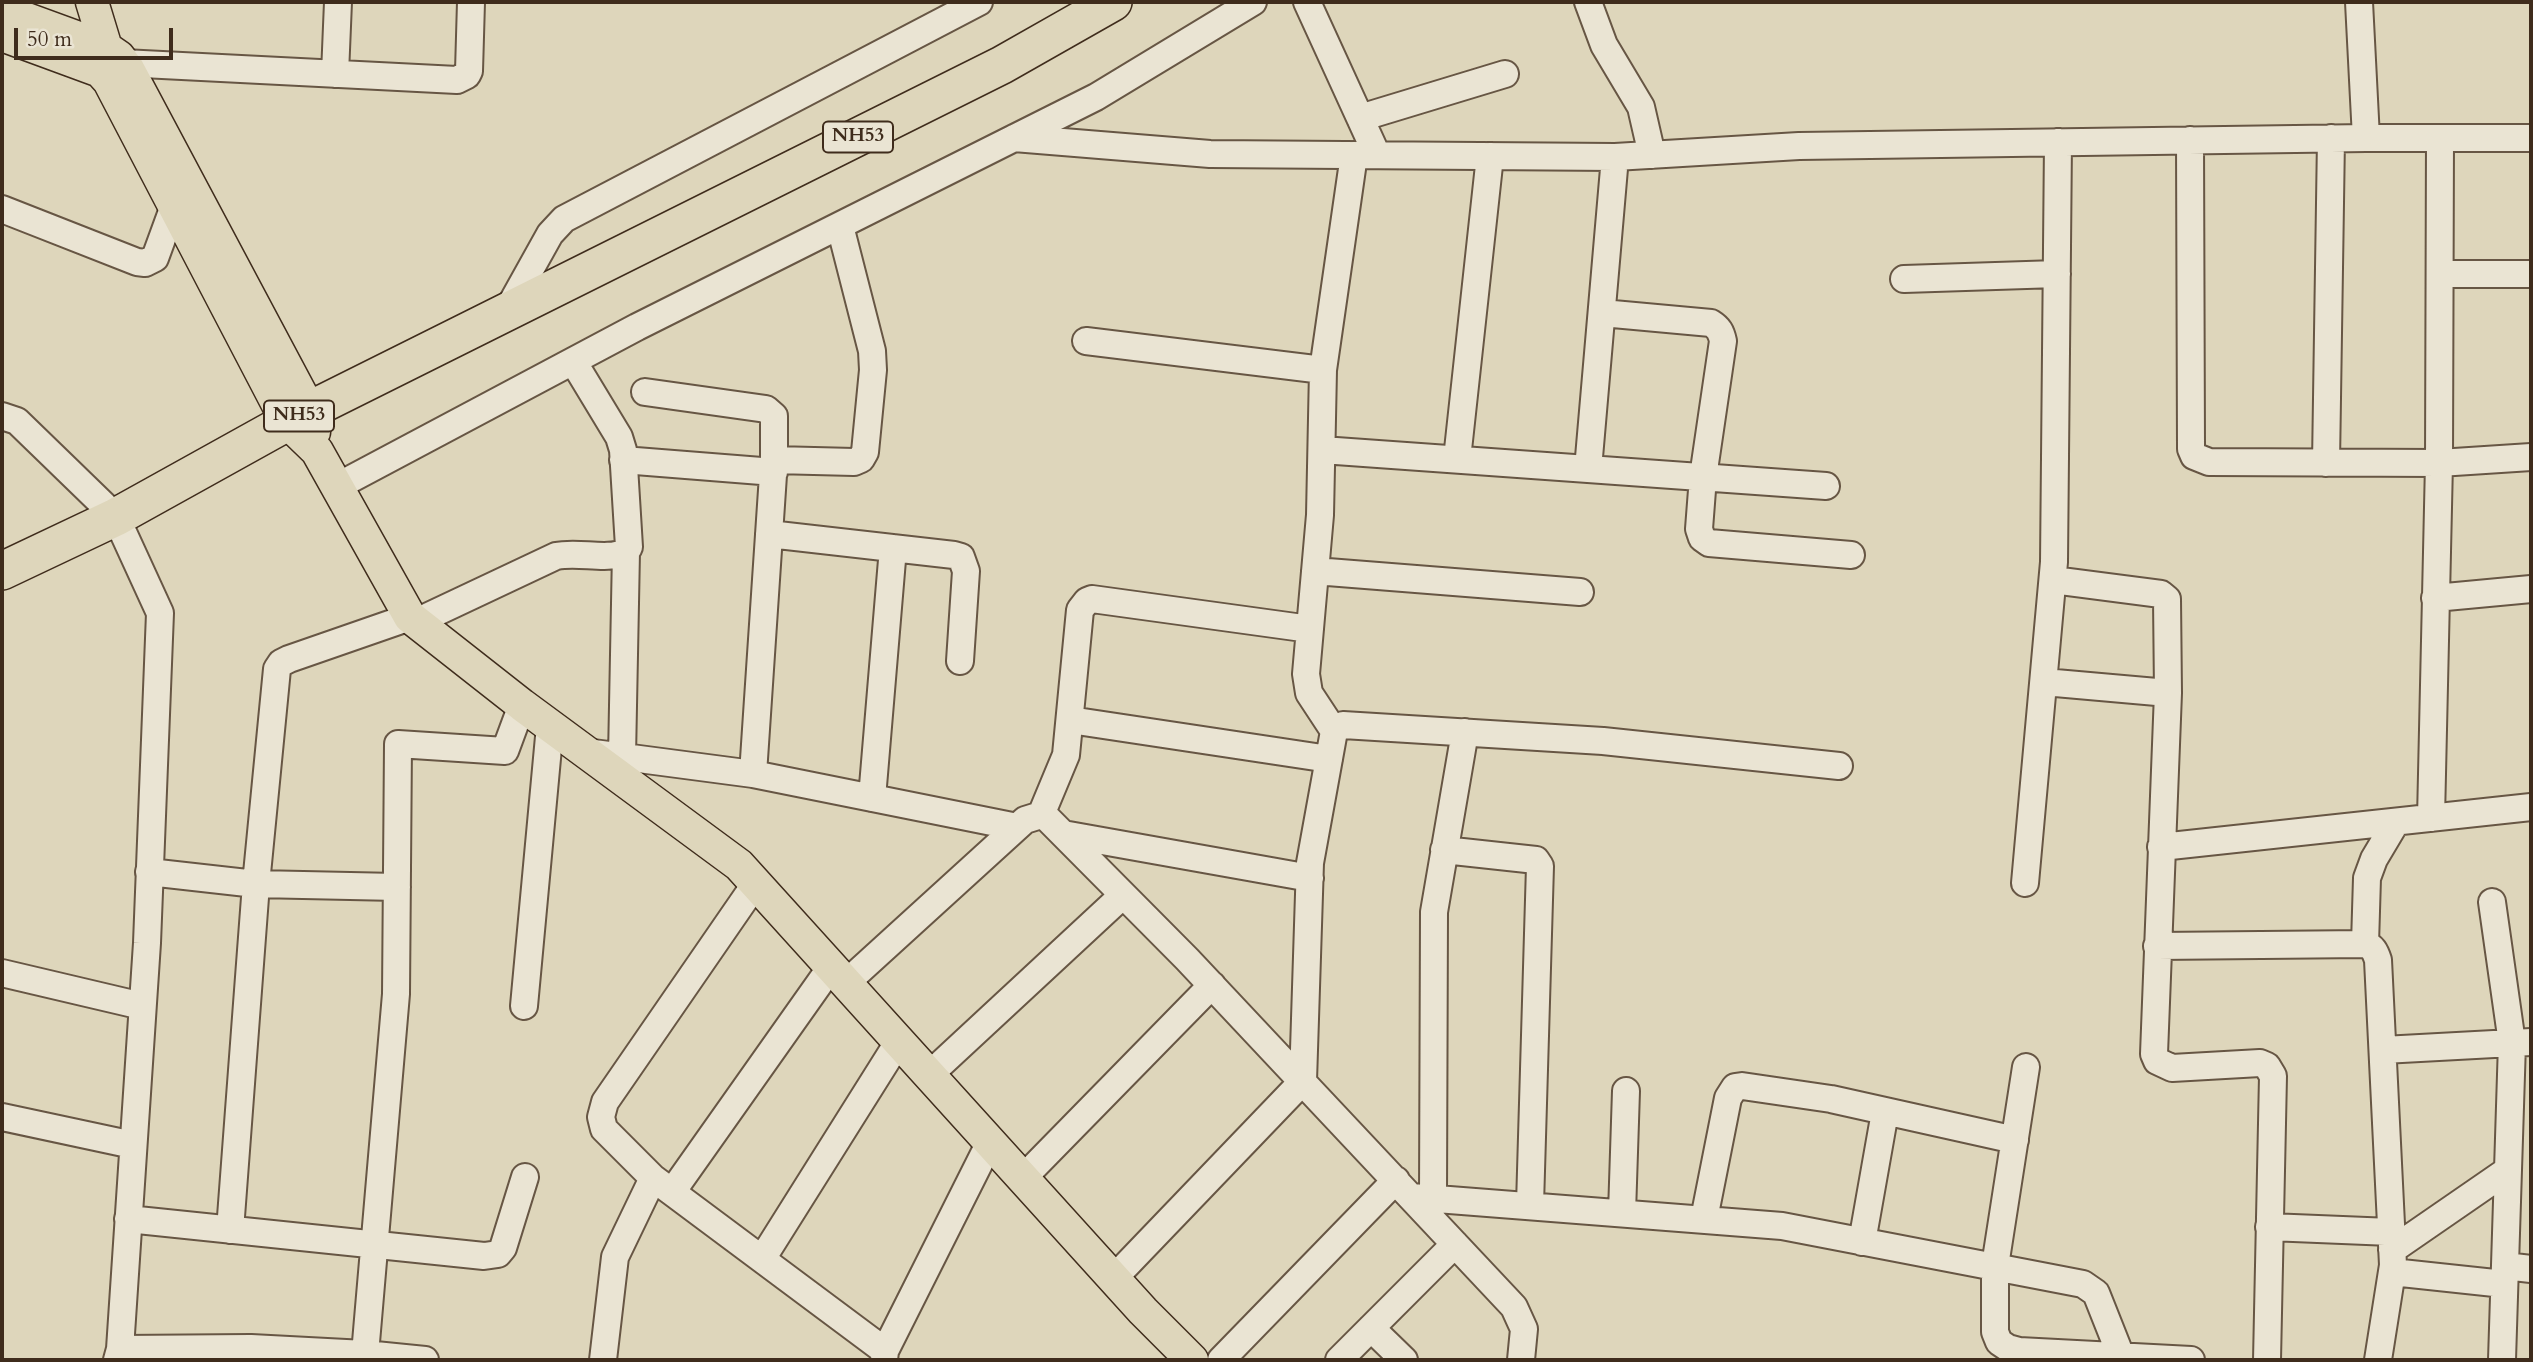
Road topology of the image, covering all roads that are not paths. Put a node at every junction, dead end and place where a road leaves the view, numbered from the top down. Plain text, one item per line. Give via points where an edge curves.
1 (92, 2) edge
2 (338, 2) edge
3 (471, 2) edge
4 (979, 2) edge
5 (1113, 2) edge
6 (1253, 2) edge
7 (1307, 2) edge
8 (1588, 2) edge
9 (2360, 2) edge
10 (2, 10) edge
11 (2, 35) edge
12 (111, 62) junction
13 (335, 74) junction
14 (1506, 74) dead end
15 (1360, 118) junction
16 (1014, 138) junction
17 (2331, 138) junction
18 (2365, 138) junction
19 (2440, 138) junction
20 (2531, 138) edge
21 (2190, 140) junction
22 (2058, 142) junction
23 (1365, 155) junction
24 (1652, 155) junction
25 (1490, 156) junction
26 (1615, 157) junction
27 (174, 206) junction
28 (2, 209) edge
29 (840, 226) junction
30 (2057, 274) junction
31 (2440, 274) junction
32 (2531, 274) edge
33 (1904, 279) dead end
34 (506, 313) junction
35 (1602, 313) junction
36 (1086, 341) dead end
37 (573, 361) junction
38 (1323, 370) junction
39 (645, 391) dead end
40 (2, 416) edge
41 (299, 416) junction
42 (1322, 450) junction
43 (2531, 457) edge
44 (1457, 459) junction
45 (623, 460) junction
46 (2326, 463) junction
47 (2439, 463) junction
48 (774, 466) junction
49 (1588, 469) junction
50 (1703, 477) junction
51 (1826, 486) dead end
52 (336, 487) junction
53 (116, 517) junction
54 (769, 534) junction
55 (893, 548) junction
56 (626, 552) junction
57 (1851, 555) dead end
58 (2, 571) edge
59 (1315, 571) junction
60 (2053, 580) junction
61 (2531, 589) edge
62 (1580, 593) dead end
63 (2435, 598) junction
64 (413, 620) junction
65 (1310, 629) junction
66 (960, 661) dead end
67 (2044, 682) junction
68 (2168, 693) junction
69 (522, 705) junction
70 (1070, 720) junction
71 (550, 726) junction
72 (1334, 731) junction
73 (1465, 732) junction
74 (586, 752) junction
75 (622, 757) junction
76 (1329, 759) junction
77 (1839, 766) dead end
78 (753, 774) junction
79 (872, 798) junction
80 (2531, 807) edge
81 (1041, 815) junction
82 (2431, 818) junction
83 (2396, 821) junction
84 (1017, 827) junction
85 (1063, 834) junction
86 (2161, 847) junction
87 (1444, 850) junction
88 (149, 872) junction
89 (1310, 878) junction
90 (756, 883) junction
91 (2025, 883) dead end
92 (256, 884) junction
93 (397, 887) junction
94 (1123, 895) junction
95 (2492, 902) dead end
96 (2365, 944) junction
97 (2157, 946) junction
98 (2, 974) edge
99 (839, 975) junction
100 (1212, 985) junction
101 (142, 1006) junction
102 (524, 1006) dead end
103 (899, 1041) junction
104 (2522, 1042) edge
105 (2383, 1050) junction
106 (2026, 1067) dead end
107 (929, 1075) junction
108 (1303, 1081) junction
109 (1626, 1091) dead end
110 (1885, 1112) junction
111 (2, 1117) edge
112 (2004, 1138) junction
113 (990, 1142) junction
114 (133, 1145) junction
115 (2516, 1163) edge
116 (525, 1177) dead end
117 (1023, 1178) junction
118 (662, 1185) junction
119 (1413, 1191) junction
120 (1530, 1205) junction
121 (1622, 1213) junction
122 (1704, 1219) junction
123 (128, 1220) junction
124 (2270, 1227) junction
125 (230, 1230) junction
126 (1862, 1242) junction
127 (1455, 1244) junction
128 (374, 1245) junction
129 (2392, 1251) junction
130 (762, 1259) junction
131 (1989, 1266) junction
132 (2514, 1273) edge
133 (1114, 1278) junction
134 (1371, 1328) junction
135 (118, 1355) edge
136 (350, 1356) edge
137 (884, 1356) edge
138 (2032, 1356) edge
139 (2121, 1356) junction
140 (425, 1360) edge
141 (603, 1360) edge
142 (1192, 1360) edge
143 (1221, 1360) edge
144 (1339, 1360) edge
145 (1404, 1360) edge
146 (1521, 1360) edge
147 (2191, 1360) edge
148 (2267, 1360) edge
149 (2378, 1360) edge
150 (2502, 1360) edge

1 - 12 main road
2 - 13 street
3 - 13 street via 469,71 463,78
4 - 34 street via 564,219 550,234
5 - 34 highway, NH53 via 1002,65
6 - 16 street via 1105,93
7 - 15 street
8 - 24 street via 1604,45 1641,107
9 - 18 street
10 - 12 main road
11 - 12 main road
12 - 13 street
12 - 27 main road
12 - 41 main road
14 - 15 street
15 - 23 street
16 - 23 street via 1210,154
16 - 29 street
17 - 18 street
17 - 21 street
17 - 46 street
18 - 19 street
19 - 20 street
19 - 31 street
21 - 22 street
21 - 46 street via 2191,449 2194,456 2209,463
22 - 24 street via 1799,146
22 - 30 street
23 - 25 street
23 - 38 street
24 - 26 street
25 - 26 street
25 - 44 street
26 - 35 street
27 - 28 street via 155,258 145,263
27 - 41 main road
29 - 37 street
29 - 48 street via 873,360 865,452 854,462
30 - 33 street
30 - 60 street
31 - 32 street
31 - 47 street
34 - 41 highway, NH53
35 - 49 street
35 - 50 street via 1718,327 1723,341
36 - 38 street
37 - 45 street via 619,437
37 - 52 street
38 - 42 street
39 - 48 street via 771,412
40 - 53 street via 17,421
41 - 52 main road
41 - 53 highway, NH53
42 - 44 street
42 - 59 street
43 - 47 street
44 - 49 street
45 - 48 street
45 - 56 street
46 - 47 street
47 - 63 street
48 - 54 street
49 - 50 street
50 - 51 street
50 - 57 street via 1699,529 1709,543
52 - 64 main road
53 - 58 highway, NH53
53 - 88 street via 160,613
54 - 55 street
54 - 78 street
55 - 66 street via 961,557 966,571
55 - 79 street
56 - 64 street via 556,556
56 - 75 street
59 - 62 street
59 - 65 street
60 - 67 street
60 - 68 street via 2161,594 2167,599
61 - 63 street
63 - 82 street
64 - 69 main road
64 - 92 street via 289,659 277,669
65 - 70 street via 1087,601 1080,610
65 - 72 street via 1307,687
67 - 68 street
67 - 91 street
68 - 86 street
69 - 71 main road
69 - 93 street via 505,751 398,744
70 - 76 street
70 - 81 street via 1066,755
71 - 74 main road
71 - 102 street
72 - 73 street via 1343,725
72 - 76 street
73 - 77 street via 1604,741
73 - 87 street
74 - 75 street
74 - 90 main road via 739,865
75 - 78 street
76 - 89 street
78 - 79 street
79 - 84 street
80 - 82 street
81 - 84 street
81 - 85 street
82 - 83 street
83 - 86 street
83 - 96 street via 2367,878
84 - 99 street
85 - 89 street
85 - 94 street
86 - 97 street
87 - 119 street via 1435,900
87 - 120 street via 1536,860 1540,866
88 - 92 street
88 - 101 street
89 - 108 street
90 - 99 main road
90 - 118 street via 605,1101 604,1129
92 - 93 street
92 - 125 street
93 - 128 street via 396,994
94 - 100 street
94 - 107 street
95 - 104 street
96 - 97 street
96 - 105 street via 2372,947 2378,960
97 - 124 street via 2157,1061 2172,1068 2260,1063 2271,1070
98 - 101 street
99 - 103 main road
99 - 118 street
100 - 108 street
100 - 117 street
101 - 114 street
103 - 107 main road
103 - 130 street
104 - 105 street
104 - 115 street
105 - 129 street
106 - 112 street
107 - 113 main road
108 - 119 street
108 - 133 street
109 - 121 street
110 - 112 street
110 - 122 street via 1831,1099 1735,1087 1728,1098
110 - 126 street
111 - 114 street
112 - 131 street
113 - 117 main road
113 - 137 street
114 - 123 street
115 - 129 street
115 - 132 street
116 - 128 street via 498,1254
117 - 133 main road
118 - 130 street
118 - 141 street via 615,1257
119 - 120 street
119 - 127 street
119 - 143 street
120 - 121 street
121 - 122 street
122 - 126 street via 1782,1226
123 - 125 street
123 - 135 street
124 - 129 street
124 - 148 street
125 - 128 street
126 - 131 street
127 - 134 street
127 - 146 street via 1519,1314 1524,1329
128 - 136 street
129 - 132 street
129 - 149 street
130 - 137 street
131 - 138 street via 1999,1342
131 - 139 street via 2090,1287
132 - 150 street
133 - 142 main road
134 - 144 street
134 - 145 street
135 - 136 street via 251,1348
136 - 140 street
138 - 139 street
139 - 147 street

